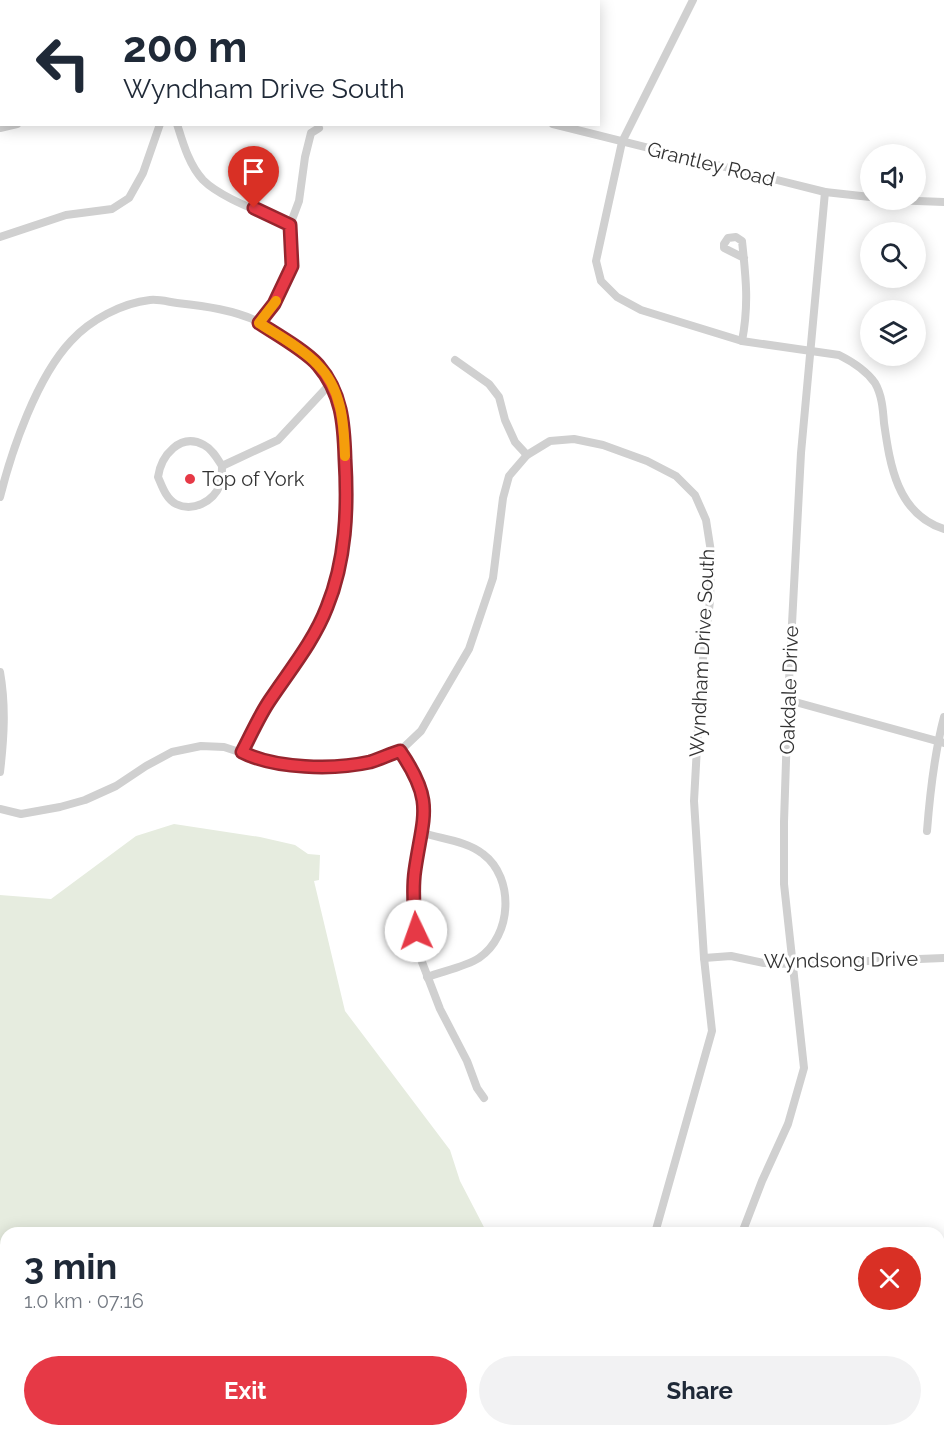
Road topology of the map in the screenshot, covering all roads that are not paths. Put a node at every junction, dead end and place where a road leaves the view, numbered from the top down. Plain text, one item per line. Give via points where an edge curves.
1 (693, 0) edge
2 (159, 126) edge
3 (178, 126) edge
4 (561, 126) edge
5 (319, 128) dead end
6 (622, 142) junction
7 (825, 192) junction
8 (860, 197) edge
9 (926, 201) edge
10 (944, 202) edge
11 (290, 225) junction
12 (0, 237) edge
13 (744, 258) dead end
14 (259, 323) junction
15 (741, 342) junction
16 (810, 351) junction
17 (455, 360) dead end
18 (331, 383) junction
19 (527, 455) junction
20 (222, 466) junction
21 (0, 497) edge
22 (944, 529) edge
23 (0, 672) edge
24 (788, 700) junction
25 (944, 717) edge
26 (941, 742) edge
27 (400, 751) junction
28 (242, 752) junction
29 (0, 772) edge
30 (0, 810) edge
31 (927, 831) dead end
32 (423, 833) junction
33 (704, 958) junction
34 (944, 958) edge
35 (793, 964) junction
36 (427, 977) junction
37 (484, 1098) dead end
38 (657, 1227) edge
39 (744, 1227) edge

1 - 6 street
2 - 12 street via 143,173 129,198 112,209 66,215
3 - 11 street via 187,153 202,178 217,191
4 - 6 street, Grantley Road
5 - 11 street via 311,133 299,201
6 - 7 street, Grantley Road
6 - 15 street via 596,261 601,281 616,297 641,310
7 - 8 street, Grantley Road
7 - 16 street, Oakdale Drive
9 - 10 street
11 - 14 street via 292,266 274,304
13 - 15 street via 747,314
14 - 18 street via 317,363
14 - 21 street via 221,310 151,300 98,319 71,341 51,368 10,457
15 - 16 street
16 - 22 street via 853,361 875,384 898,489 923,519
16 - 24 street, Oakdale Drive
17 - 19 street via 489,384 499,398 514,442
18 - 20 street via 278,440
18 - 28 street via 342,408 347,499 338,572 327,608
19 - 27 street, Wyndham Drive South via 509,476 493,578 469,649 422,731
19 - 33 street, Wyndham Drive South via 550,441 574,439 645,460 676,476 695,495 706,520 711,552 710,600 701,675 694,801
20 - 20 street via 203,445 189,441 168,451 158,477 175,504 194,506 213,497 220,486
23 - 29 street via 4,729
24 - 26 street
24 - 35 street, Oakdale Drive via 784,884
25 - 26 street
26 - 31 street via 931,782
27 - 28 street, Wyndham Drive South via 371,762 336,766 273,763
27 - 32 street via 418,780 425,814
28 - 30 street, Wyndham Drive South via 201,746 172,752 85,800 21,814
32 - 36 street via 414,872 414,910 417,948
32 - 36 street via 483,853 501,879 506,914 491,949 477,959
33 - 35 street, Wyndsong Drive via 731,956
33 - 38 street, Wyndham Drive South via 712,1031
34 - 35 street, Wyndsong Drive
35 - 39 street, Oakdale Drive via 804,1068 788,1124
36 - 37 street

